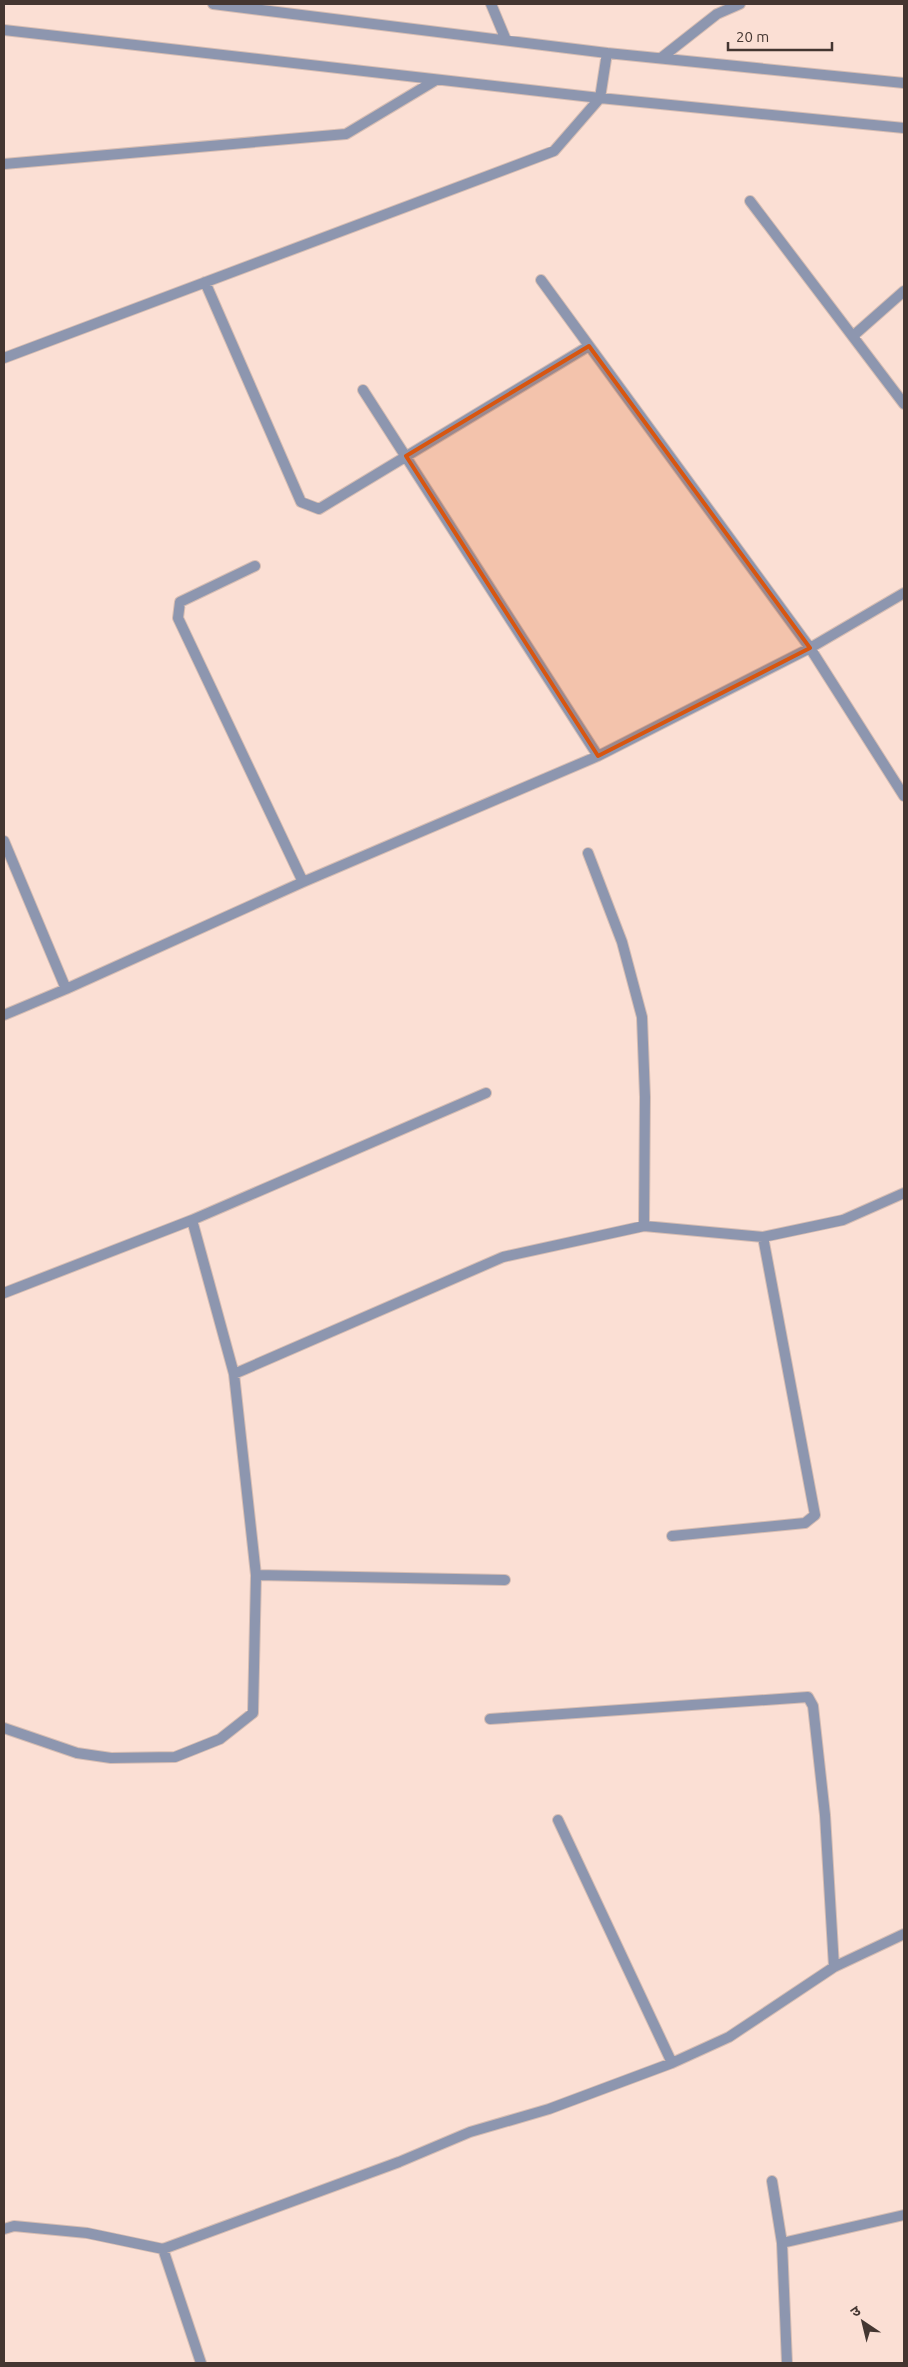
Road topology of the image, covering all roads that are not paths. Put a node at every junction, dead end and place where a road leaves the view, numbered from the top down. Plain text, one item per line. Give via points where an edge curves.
1 (213, 4) edge
2 (491, 4) edge
3 (740, 4) edge
4 (4, 30) edge
5 (506, 40) junction
6 (607, 53) junction
7 (661, 58) junction
8 (436, 80) junction
9 (904, 83) edge
10 (600, 98) junction
11 (904, 128) edge
12 (4, 164) edge
13 (750, 201) dead end
14 (541, 280) dead end
15 (205, 282) junction
16 (904, 291) edge
17 (853, 336) junction
18 (589, 346) junction
19 (4, 358) edge
20 (363, 390) dead end
21 (904, 404) edge
22 (406, 456) junction
23 (255, 566) dead end
24 (904, 593) edge
25 (810, 648) junction
26 (598, 756) junction
27 (904, 796) edge
28 (4, 841) edge
29 (588, 853) dead end
30 (303, 882) junction
31 (66, 990) junction
32 (4, 1015) edge
33 (486, 1093) dead end
34 (904, 1193) edge
35 (192, 1220) junction
36 (644, 1226) junction
37 (763, 1237) junction
38 (4, 1293) edge
39 (234, 1374) junction
40 (672, 1536) dead end
41 (256, 1575) junction
42 (505, 1580) dead end
43 (490, 1719) dead end
44 (4, 1728) edge
45 (558, 1820) dead end
46 (904, 1934) edge
47 (834, 1967) junction
48 (672, 2063) junction
49 (772, 2181) dead end
50 (904, 2215) edge
51 (4, 2229) edge
52 (782, 2243) junction
53 (163, 2249) junction
54 (200, 2363) edge
55 (787, 2363) edge

1 - 5 street
2 - 5 street
3 - 7 street via 717,14
4 - 8 street
5 - 6 street
6 - 7 street
6 - 10 street
7 - 9 street
8 - 10 street
8 - 12 street via 346,134
10 - 11 street
10 - 15 street via 554,151
13 - 17 street
14 - 18 street
15 - 19 street
15 - 22 street via 301,502 319,509
16 - 17 street
17 - 21 street
18 - 22 street
18 - 25 street
20 - 22 street
22 - 26 street
23 - 30 street via 180,602 178,618
24 - 25 street
25 - 26 street
25 - 27 street
26 - 30 street
28 - 31 street
29 - 36 street via 622,942 642,1017
30 - 31 street
31 - 32 street
33 - 35 street
34 - 37 street via 843,1220
35 - 38 street
35 - 39 street
36 - 37 street
36 - 39 street via 502,1257
37 - 40 street via 815,1515 805,1523
39 - 41 street
41 - 42 street
41 - 44 street via 253,1713 220,1739 175,1757 110,1758 77,1753
43 - 47 street via 808,1697 813,1706 824,1815
45 - 48 street
46 - 47 street
47 - 48 street via 729,2037
48 - 53 street via 549,2109 470,2132 399,2162
49 - 52 street
50 - 52 street
51 - 53 street via 14,2226 87,2233
52 - 55 street
53 - 54 street

